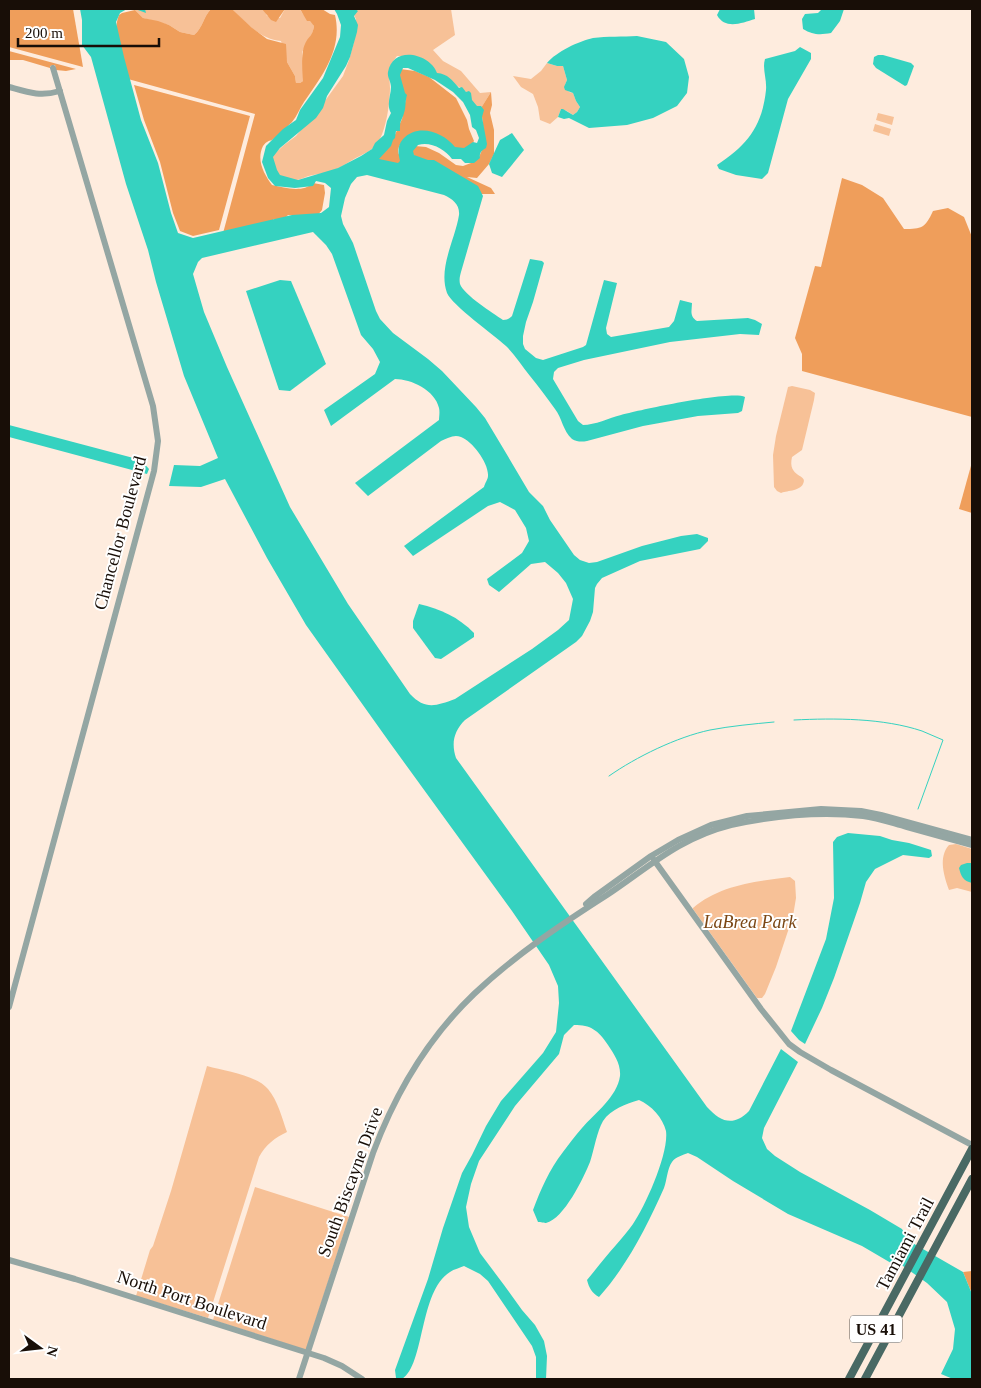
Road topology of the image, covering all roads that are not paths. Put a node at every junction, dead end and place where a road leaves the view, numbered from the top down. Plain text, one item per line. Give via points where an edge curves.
1 (53, 68) dead end
2 (9, 87) edge
3 (60, 91) junction
4 (972, 840) edge
5 (972, 845) edge
6 (654, 860) junction
7 (574, 915) junction
8 (9, 1007) edge
9 (972, 1147) edge
10 (972, 1180) edge
11 (9, 1260) edge
12 (308, 1353) junction
13 (299, 1379) edge
14 (362, 1379) edge
15 (849, 1379) edge
16 (865, 1379) edge

1 - 3 street, Chancellor Boulevard
2 - 3 street via 40,94
3 - 8 street, Chancellor Boulevard via 152,406 158,441 154,471
4 - 7 street, South Biscayne Drive via 861,812 821,810 736,818 696,831 665,848 594,897
5 - 6 street, South Biscayne Drive via 880,819 820,814 717,829
6 - 7 street, South Biscayne Drive
6 - 9 street via 789,1044
7 - 12 street, South Biscayne Drive via 488,981 455,1014 427,1049 400,1092 373,1152
9 - 15 main road, Tamiami Trail / US 41
10 - 16 main road, Tamiami Trail / US 41
11 - 12 street, North Port Boulevard
12 - 13 street, South Biscayne Drive
12 - 14 street, North Port Boulevard via 337,1363

